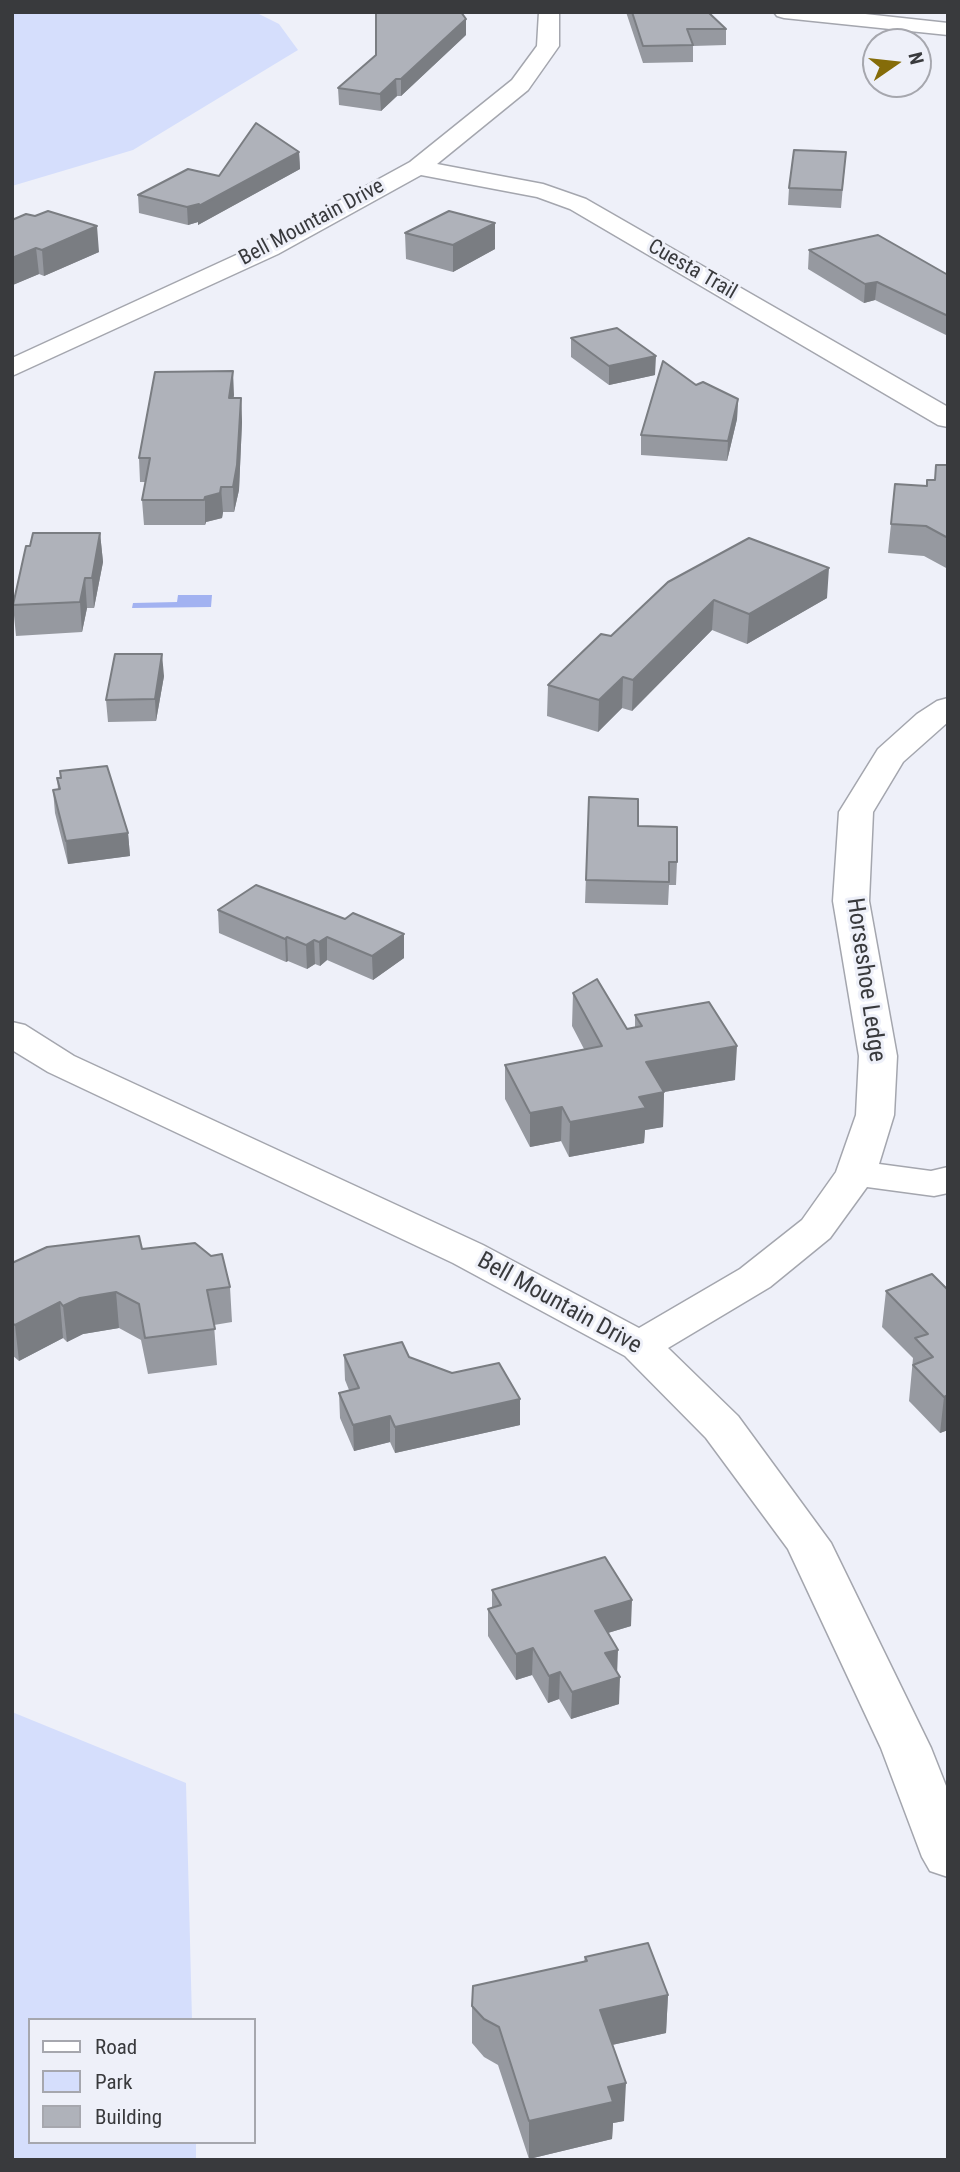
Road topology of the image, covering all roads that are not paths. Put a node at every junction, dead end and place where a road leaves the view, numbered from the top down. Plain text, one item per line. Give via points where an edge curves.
1 (549, 12) edge
2 (784, 12) edge
3 (948, 29) edge
4 (418, 167) junction
5 (12, 368) edge
6 (948, 419) edge
7 (948, 708) edge
8 (12, 1033) edge
9 (856, 1173) junction
10 (948, 1179) edge
11 (640, 1346) junction
12 (948, 1857) edge

1 - 4 street, Bell Mountain Drive via 548,46 520,85
2 - 3 street
4 - 5 street, Bell Mountain Drive via 269,249
4 - 6 street, Cuesta Trail via 544,191 578,204
7 - 9 street, Horseshoe Ledge via 890,756 856,812 851,901 878,1056 875,1115
8 - 11 street, Bell Mountain Drive via 61,1064 468,1254
9 - 10 street via 934,1184
9 - 11 street, Horseshoe Ledge via 816,1229 775,1262
11 - 12 street, Bell Mountain Drive via 722,1427 807,1543 906,1748

